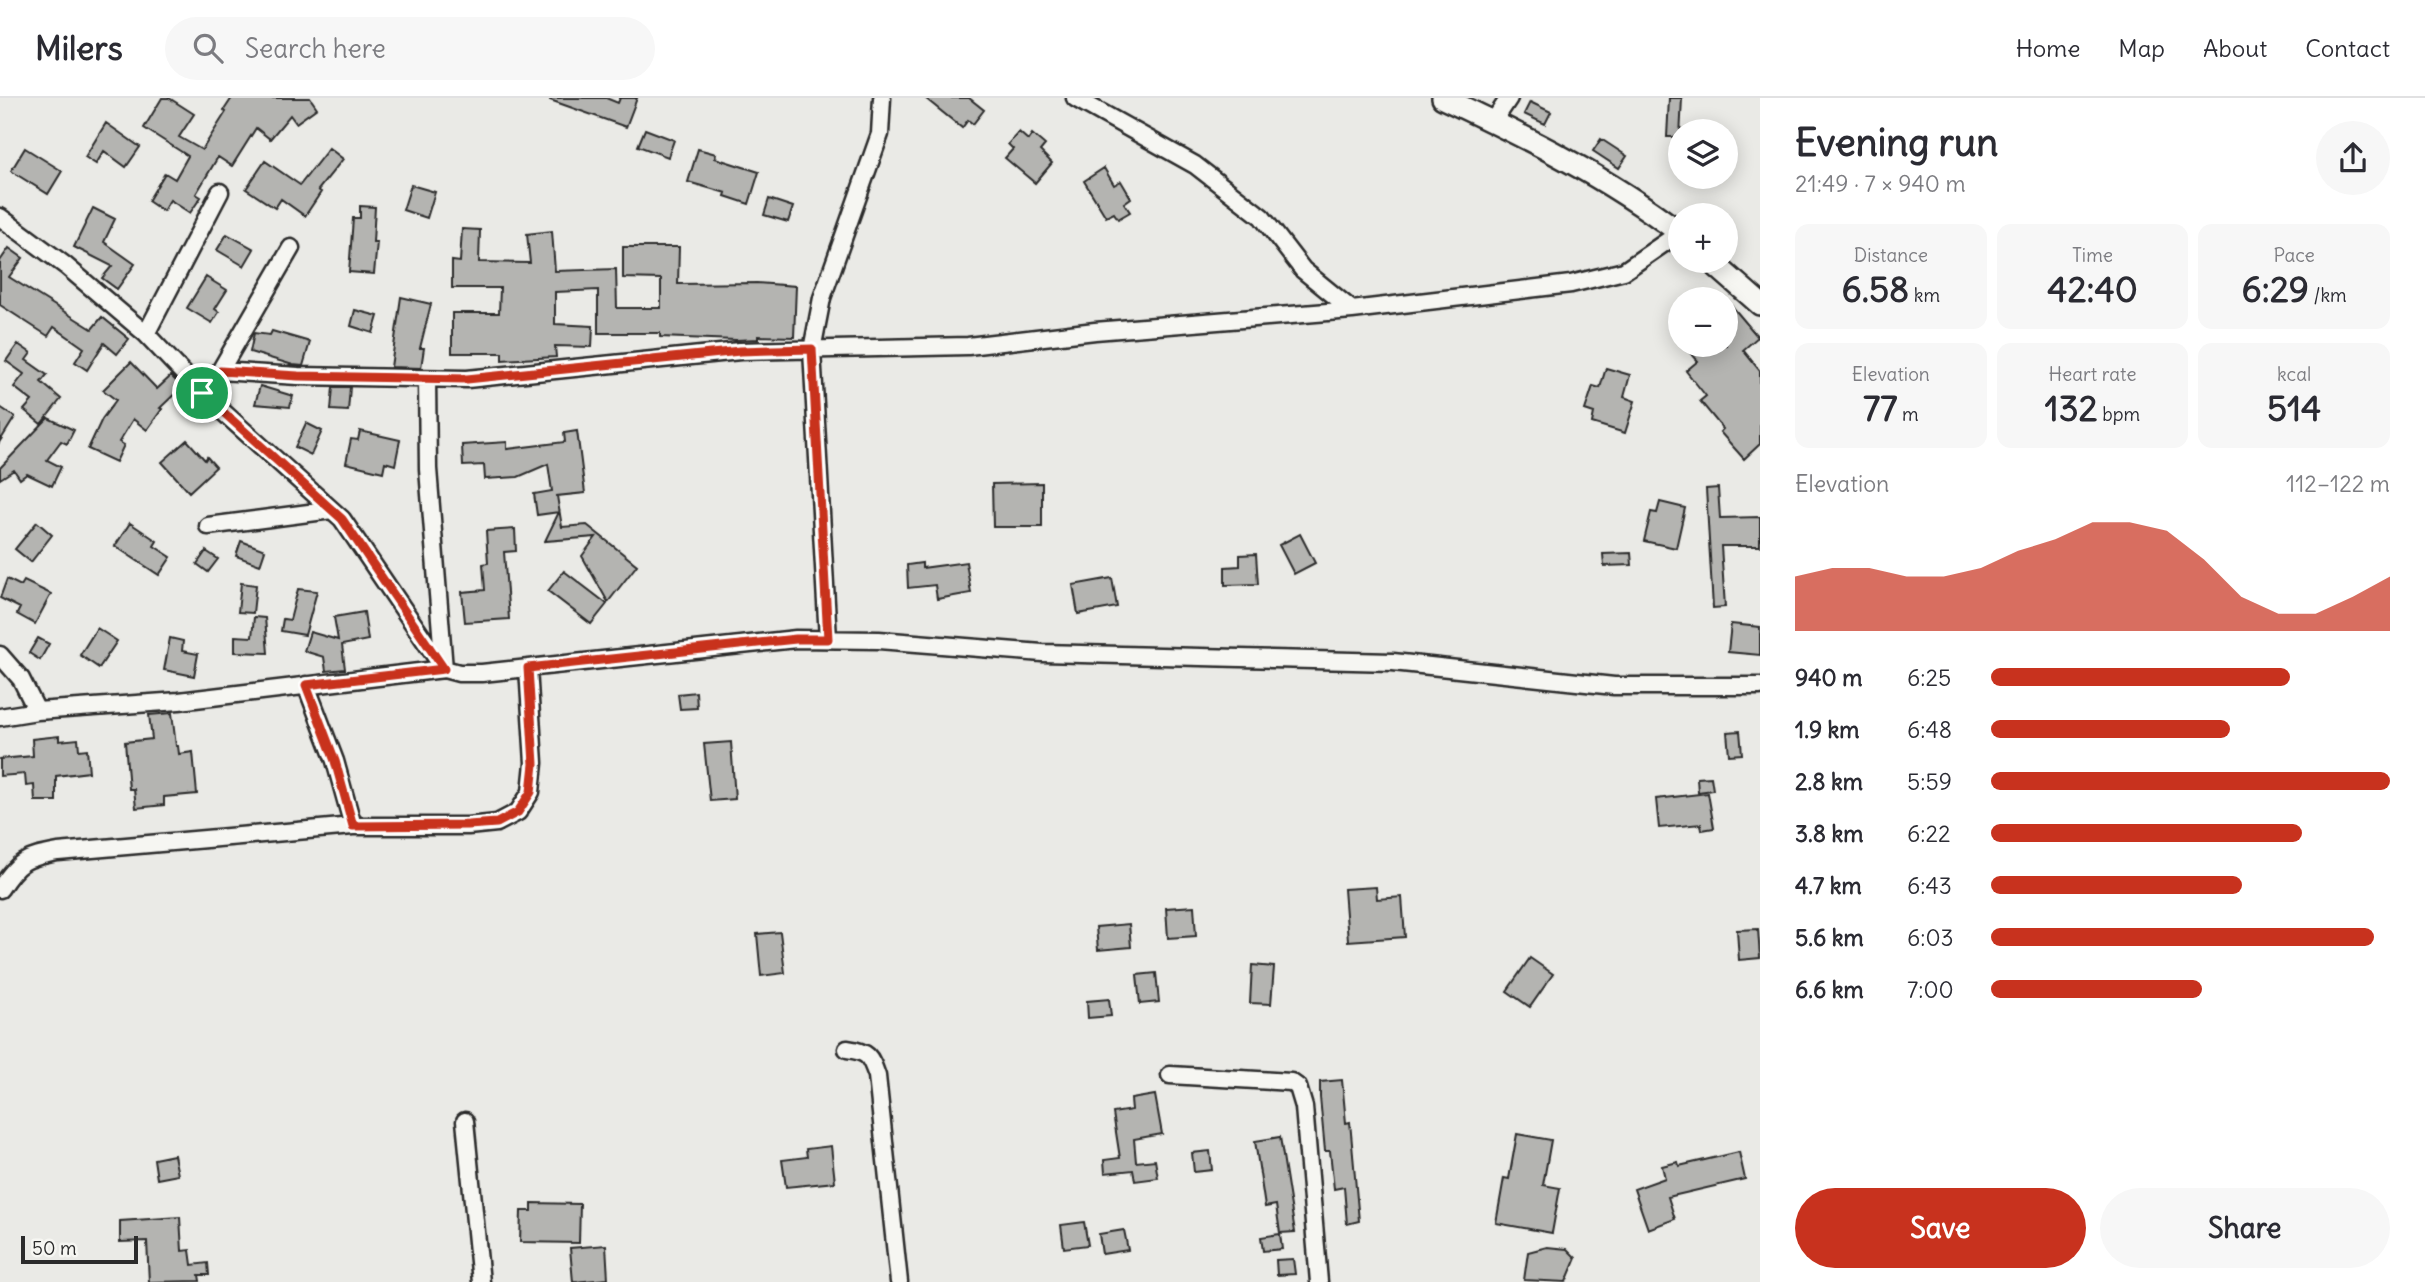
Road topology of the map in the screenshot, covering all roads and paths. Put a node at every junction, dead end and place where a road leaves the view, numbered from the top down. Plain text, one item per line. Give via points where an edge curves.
1 (882, 98) edge
2 (1075, 98) edge
3 (1443, 98) edge
4 (1509, 98) edge
5 (1493, 122) junction
6 (220, 192) dead end
7 (0, 217) edge
8 (1668, 225) edge
9 (1668, 241) edge
10 (291, 248) dead end
11 (1725, 273) edge
12 (1760, 304) edge
13 (1352, 310) junction
14 (146, 334) junction
15 (812, 349) junction
16 (220, 371) junction
17 (428, 379) junction
18 (202, 393) junction
19 (332, 510) junction
20 (208, 526) dead end
21 (828, 639) junction
22 (0, 655) edge
23 (528, 668) junction
24 (444, 669) junction
25 (306, 685) junction
26 (1760, 686) edge
27 (37, 711) junction
28 (0, 717) edge
29 (353, 826) junction
30 (6, 871) edge
31 (0, 889) edge
32 (847, 1049) dead end
33 (1170, 1075) dead end
34 (466, 1121) dead end
35 (481, 1282) edge
36 (899, 1282) edge
37 (1319, 1282) edge

1 - 15 street via 880,134 822,299
2 - 13 street via 1195,165 1262,217 1303,270
3 - 5 street
4 - 5 street
5 - 8 street via 1602,179
6 - 14 street
7 - 14 street
9 - 13 street via 1624,271 1571,284
10 - 16 street
11 - 12 street
13 - 15 street via 968,346
14 - 18 street
15 - 17 street via 740,351
15 - 21 street
16 - 17 street
16 - 18 street
17 - 24 street via 429,488
18 - 19 street
19 - 20 street
19 - 24 street
21 - 23 street
21 - 26 street via 1042,653 1393,663 1614,686
22 - 27 street via 21,680
23 - 24 street via 459,673
23 - 29 street via 534,764 531,792 518,812 487,824
24 - 25 street
25 - 27 street via 179,701
25 - 29 street
27 - 28 street
29 - 30 street via 58,852 23,860
30 - 31 street
32 - 36 street via 870,1058 877,1076
33 - 37 street via 1291,1082 1298,1087 1304,1107
34 - 35 street

